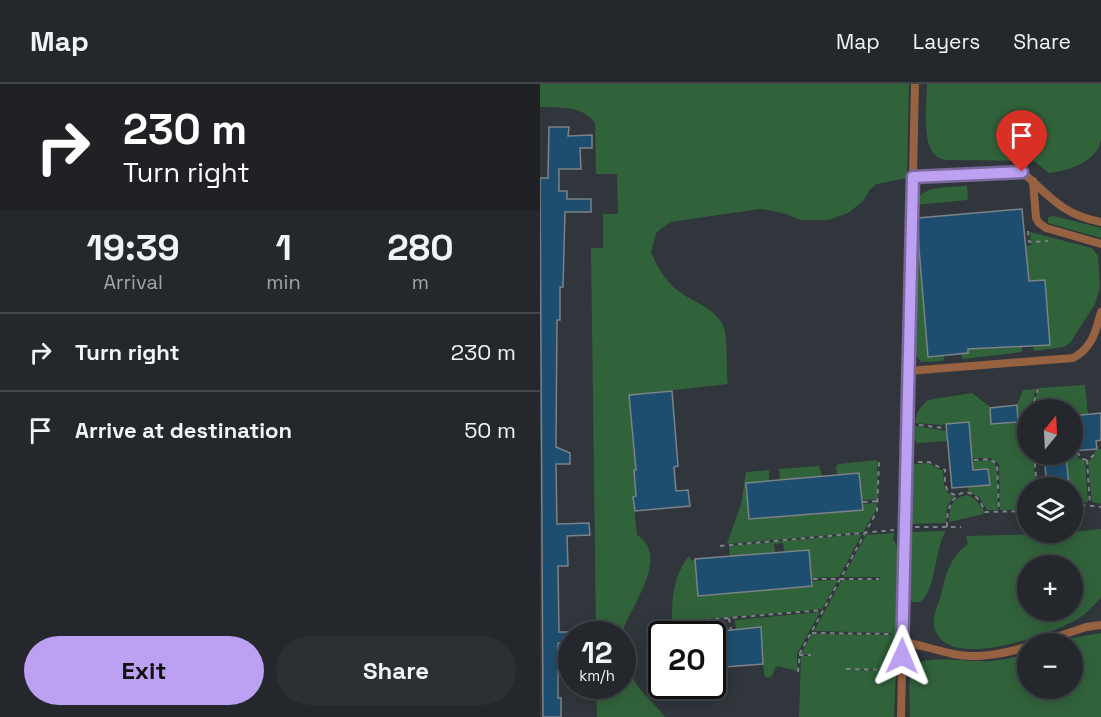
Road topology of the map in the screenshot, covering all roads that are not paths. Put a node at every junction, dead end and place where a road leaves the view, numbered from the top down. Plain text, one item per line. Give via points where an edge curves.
1 (915, 84) edge
2 (913, 177) junction
3 (1033, 181) junction
4 (1101, 222) edge
5 (1101, 244) edge
6 (1101, 312) edge
7 (908, 371) junction
8 (1101, 625) edge
9 (1068, 633) edge
10 (902, 641) junction
11 (1017, 650) edge
12 (901, 717) edge

1 - 2 lane
2 - 3 lane via 1022,172
2 - 7 lane
3 - 4 lane via 1068,212
3 - 5 lane via 1039,223
6 - 7 lane via 1091,342 1073,358
7 - 10 lane
8 - 9 lane
10 - 11 lane via 955,655
10 - 12 lane

